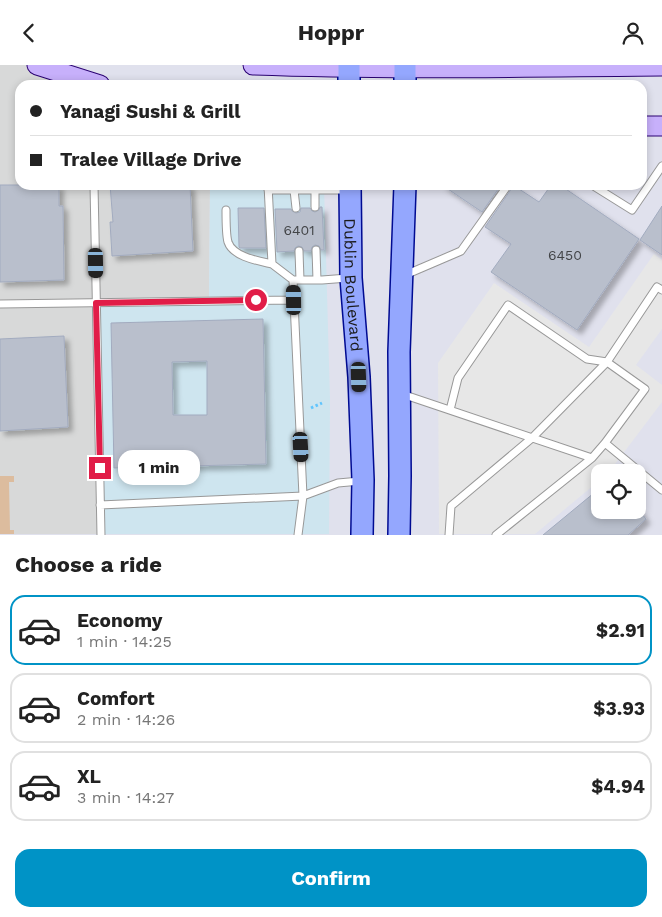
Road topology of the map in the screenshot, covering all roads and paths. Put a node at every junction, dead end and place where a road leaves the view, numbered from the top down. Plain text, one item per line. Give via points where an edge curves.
1 (37, 65) edge
2 (253, 65) edge
3 (662, 66) edge
4 (349, 72) edge
5 (405, 73) edge
6 (83, 80) edge
7 (647, 126) edge
8 (662, 126) edge
9 (662, 166) edge
10 (647, 188) edge
11 (94, 190) edge
12 (268, 190) edge
13 (294, 190) joint
14 (315, 190) joint
15 (350, 190) edge
16 (405, 190) edge
17 (504, 190) edge
18 (600, 190) edge
19 (646, 190) edge
20 (315, 207) dead end
21 (296, 208) dead end
22 (226, 210) dead end
23 (316, 250) dead end
24 (299, 251) dead end
25 (272, 264) junction
26 (402, 276) junction
27 (351, 278) junction
28 (297, 280) junction
29 (317, 280) junction
30 (662, 290) edge
31 (294, 300) junction
32 (96, 303) junction
33 (0, 304) edge
34 (607, 362) junction
35 (400, 393) junction
36 (450, 410) junction
37 (532, 438) junction
38 (606, 443) junction
39 (592, 458) junction
40 (363, 480) junction
41 (662, 490) edge
42 (303, 497) junction
43 (100, 505) junction
44 (101, 535) edge
45 (298, 535) edge
46 (362, 535) edge
47 (399, 535) edge
48 (449, 535) edge
49 (496, 535) edge

1 - 6 main road
2 - 4 main road
3 - 5 main road
4 - 5 main road
7 - 8 main road
9 - 10 lane
11 - 32 lane
12 - 25 lane
13 - 14 lane
13 - 21 lane
14 - 20 lane
15 - 27 main road, Dublin Boulevard
16 - 26 main road
17 - 26 lane via 461,251
18 - 19 lane via 632,210
22 - 25 lane via 228,243 237,253
23 - 29 lane
24 - 28 lane
25 - 28 lane
26 - 35 main road
27 - 29 lane
27 - 40 main road, Dublin Boulevard
28 - 29 lane
28 - 31 lane
30 - 34 lane via 657,287
31 - 32 lane
31 - 42 lane
32 - 33 lane
32 - 43 lane
34 - 36 lane via 587,359 508,305 458,378
34 - 37 lane
34 - 38 lane via 645,389
35 - 36 lane
35 - 47 main road
36 - 37 lane
37 - 39 lane
37 - 48 lane via 451,506
38 - 39 lane
38 - 41 lane
39 - 49 lane
40 - 42 lane via 338,483
40 - 46 main road, Dublin Boulevard
42 - 43 lane
42 - 45 lane
43 - 44 lane

